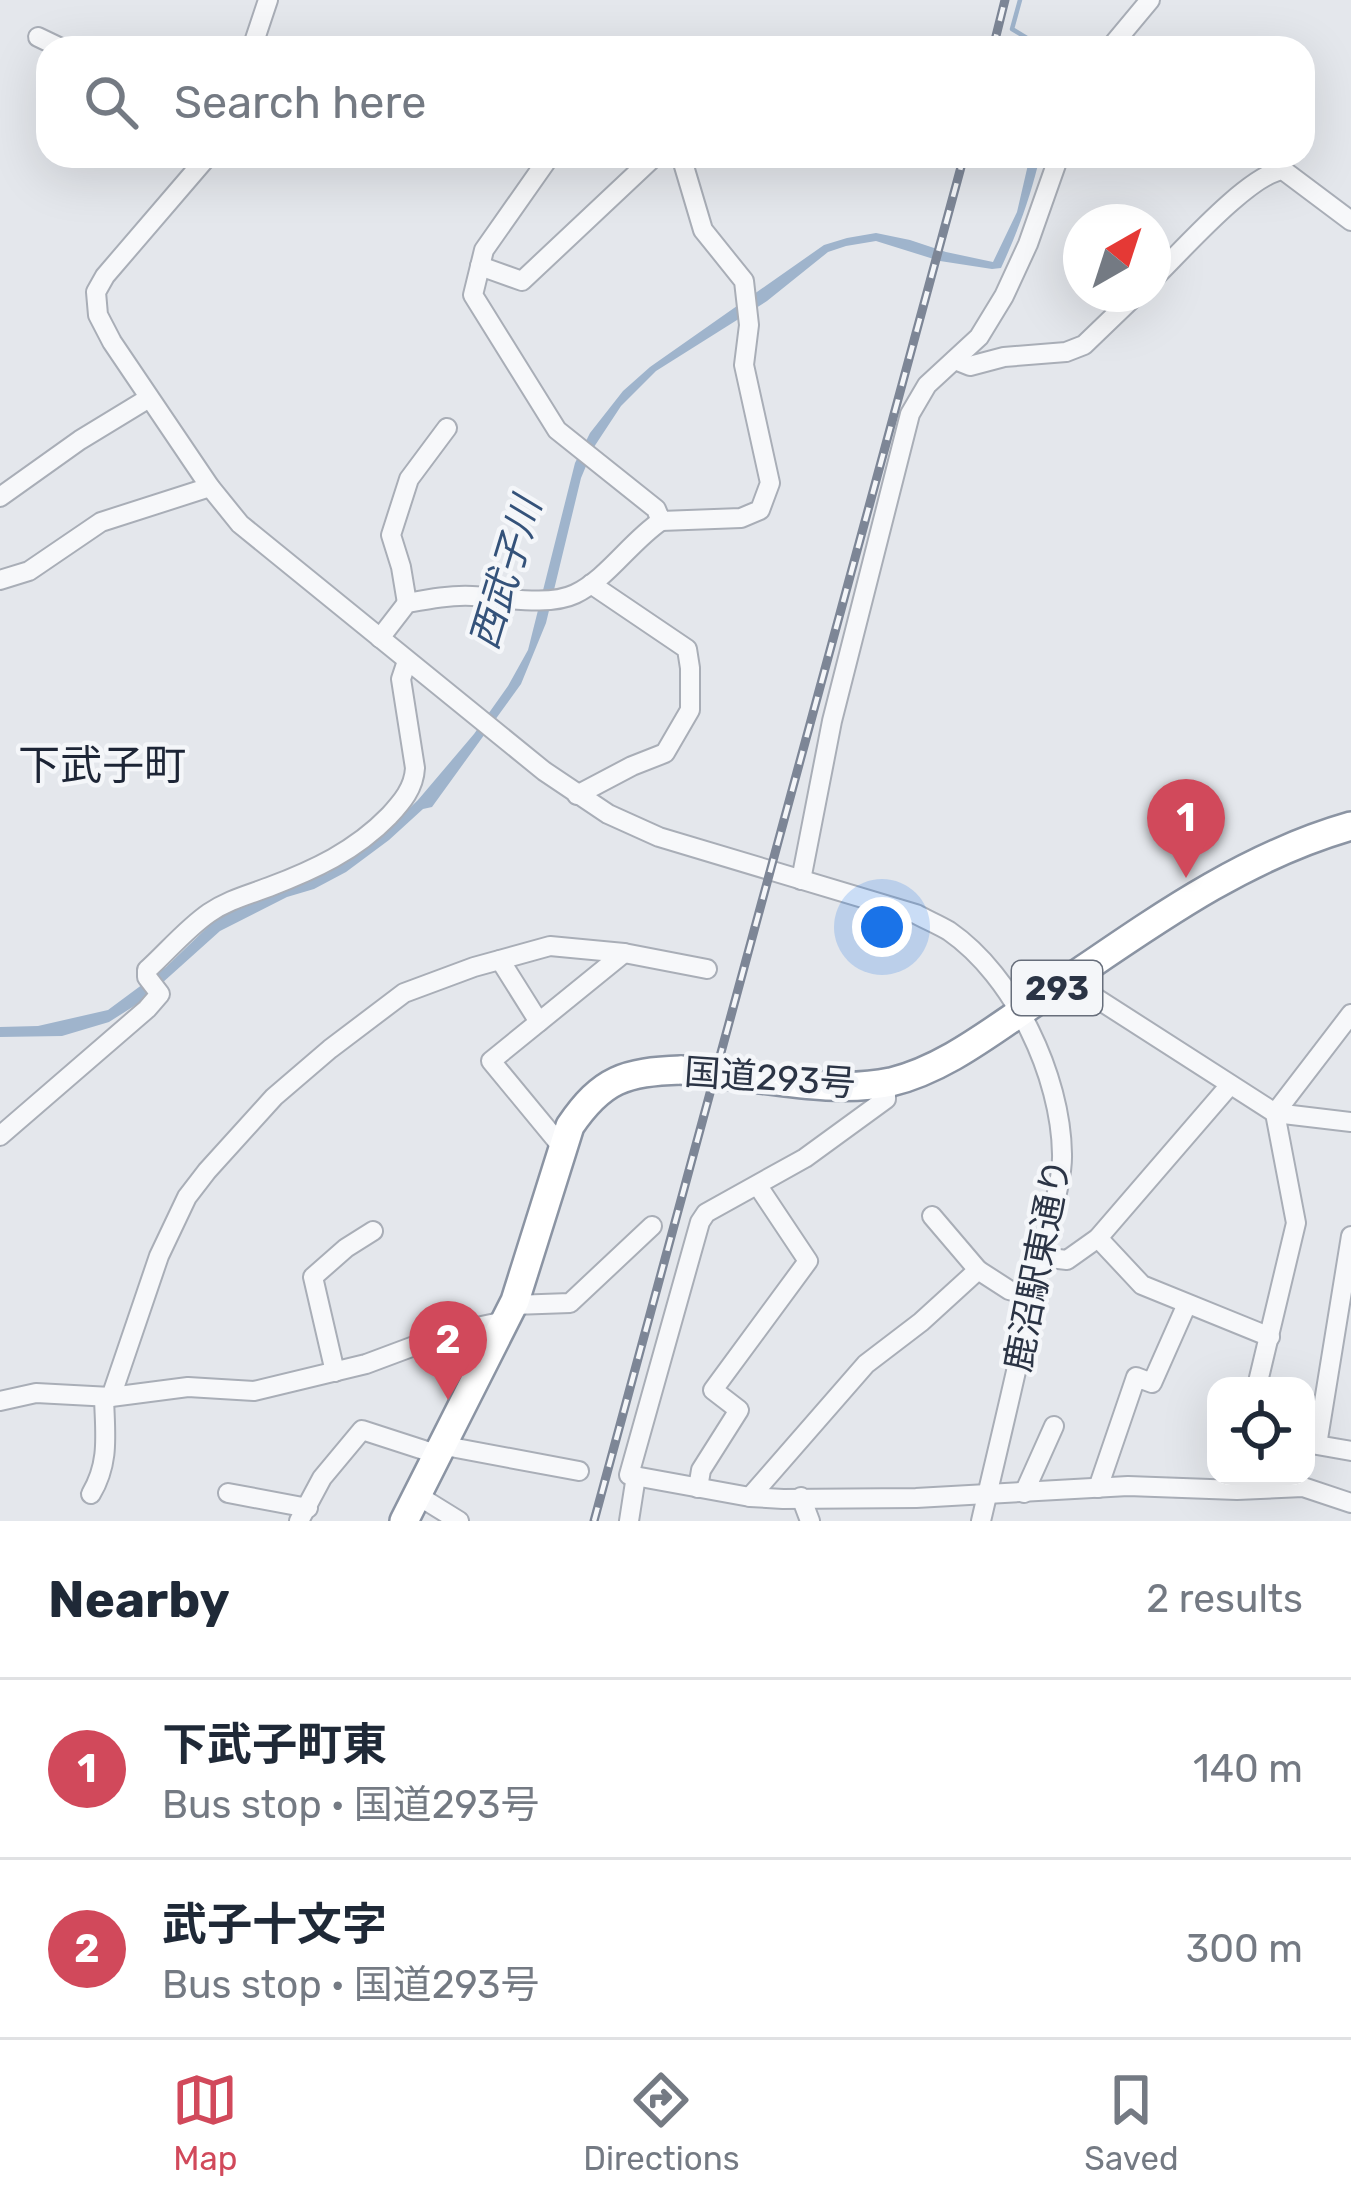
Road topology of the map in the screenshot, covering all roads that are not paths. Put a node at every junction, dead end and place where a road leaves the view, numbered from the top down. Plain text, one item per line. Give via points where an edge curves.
1 (268, 0) edge
2 (1150, 0) edge
3 (257, 36) edge
4 (1120, 36) edge
5 (198, 168) edge
6 (542, 168) edge
7 (642, 168) edge
8 (685, 168) edge
9 (1055, 168) edge
10 (1351, 220) edge
11 (1171, 262) edge
12 (480, 266) junction
13 (1118, 312) edge
14 (956, 360) junction
15 (149, 398) junction
16 (447, 428) dead end
17 (210, 487) junction
18 (0, 497) edge
19 (661, 521) junction
20 (0, 580) edge
21 (591, 584) junction
22 (407, 603) junction
23 (380, 638) junction
24 (407, 661) junction
25 (577, 795) junction
26 (1351, 826) edge
27 (801, 880) junction
28 (623, 953) junction
29 (500, 960) junction
30 (707, 969) dead end
31 (1068, 980) junction
32 (1019, 1013) junction
33 (539, 1022) junction
34 (1348, 1022) edge
35 (886, 1083) junction
36 (1230, 1085) junction
37 (1275, 1113) junction
38 (1351, 1122) edge
39 (0, 1136) edge
40 (562, 1147) junction
41 (758, 1186) junction
42 (932, 1216) dead end
43 (652, 1226) dead end
44 (373, 1231) dead end
45 (1351, 1236) edge
46 (1098, 1238) junction
47 (1041, 1257) junction
48 (978, 1270) junction
49 (1034, 1297) junction
50 (1187, 1304) junction
51 (509, 1313) junction
52 (1270, 1337) junction
53 (335, 1372) junction
54 (1259, 1377) edge
55 (107, 1397) junction
56 (0, 1401) edge
57 (1054, 1426) dead end
58 (438, 1450) junction
59 (1351, 1451) edge
60 (579, 1471) dead end
61 (636, 1477) junction
62 (1207, 1484) edge
63 (1270, 1485) edge
64 (698, 1488) junction
65 (1098, 1488) junction
66 (227, 1493) dead end
67 (1024, 1493) junction
68 (91, 1494) dead end
69 (417, 1495) junction
70 (987, 1495) junction
71 (750, 1497) junction
72 (1351, 1503) edge
73 (803, 1511) edge
74 (303, 1514) edge
75 (404, 1521) edge
76 (459, 1521) edge
77 (629, 1521) edge
78 (981, 1521) edge

1 - 3 street
2 - 4 street
5 - 15 street, 鹿沼駅東通り via 96,292 98,315
6 - 12 street
7 - 12 street via 522,281
8 - 19 street via 703,230 743,281 744,364 770,484 760,510 741,518
9 - 14 street via 1004,296
10 - 11 street via 1283,170 1271,171
12 - 19 street via 472,295 557,430
13 - 14 street via 1066,352 970,366
14 - 27 street via 910,414 832,721
15 - 17 street, 鹿沼駅東通り
15 - 18 street
16 - 22 street via 409,479 391,535
17 - 20 street via 101,522 29,571
17 - 23 street, 鹿沼駅東通り via 240,524
19 - 21 street
21 - 22 street via 572,597
21 - 25 street via 687,649 690,710 665,753
22 - 23 street
23 - 24 street, 鹿沼駅東通り
24 - 25 street, 鹿沼駅東通り
24 - 39 street via 401,679 416,768 403,800 343,854 208,914 147,970 160,994 147,1009
25 - 27 street, 鹿沼駅東通り via 658,837
26 - 31 highway, 国道293号 / 293 via 1229,874
27 - 32 street, 鹿沼駅東通り via 948,931 992,972
28 - 29 street via 550,946
28 - 30 street
28 - 33 street
29 - 33 street
29 - 55 street via 404,993 274,1097 207,1171 159,1256
31 - 32 highway, 国道293号 / 293
31 - 36 street
32 - 35 highway, 国道293号 / 293 via 953,1056
32 - 47 street, 鹿沼駅東通り via 1044,1060 1063,1156
33 - 40 street via 491,1061
34 - 37 street
35 - 40 highway, 国道293号 / 293, bridge via 633,1074 600,1088
35 - 41 street via 886,1099
36 - 37 street
36 - 46 street
37 - 38 street
37 - 52 street via 1296,1223
40 - 51 highway, 国道293号 / 293
41 - 61 street via 700,1222 629,1475
41 - 64 street via 808,1262 713,1390 739,1410
42 - 48 street
43 - 51 street via 570,1303
44 - 53 street via 313,1277
45 - 59 street via 1317,1445
46 - 47 street via 1067,1260
46 - 50 street via 1142,1286
47 - 49 street, 鹿沼駅東通り
48 - 49 street
48 - 71 street via 866,1364
49 - 70 street, 鹿沼駅東通り
50 - 52 street
50 - 65 street via 1152,1383 1136,1377
51 - 53 street
51 - 58 highway, 国道293号 / 293
52 - 54 street
53 - 55 street via 254,1391 188,1387
55 - 56 street via 36,1393
55 - 68 street via 103,1474
57 - 67 street
58 - 60 street
58 - 69 highway, 国道293号 / 293
58 - 74 street via 362,1430
61 - 64 street
61 - 77 street
62 - 65 street
63 - 72 street
64 - 71 street
65 - 67 street
66 - 74 street
67 - 70 street
69 - 75 highway, 国道293号 / 293
69 - 76 street
70 - 73 street
70 - 78 street, 鹿沼駅東通り
71 - 73 street

